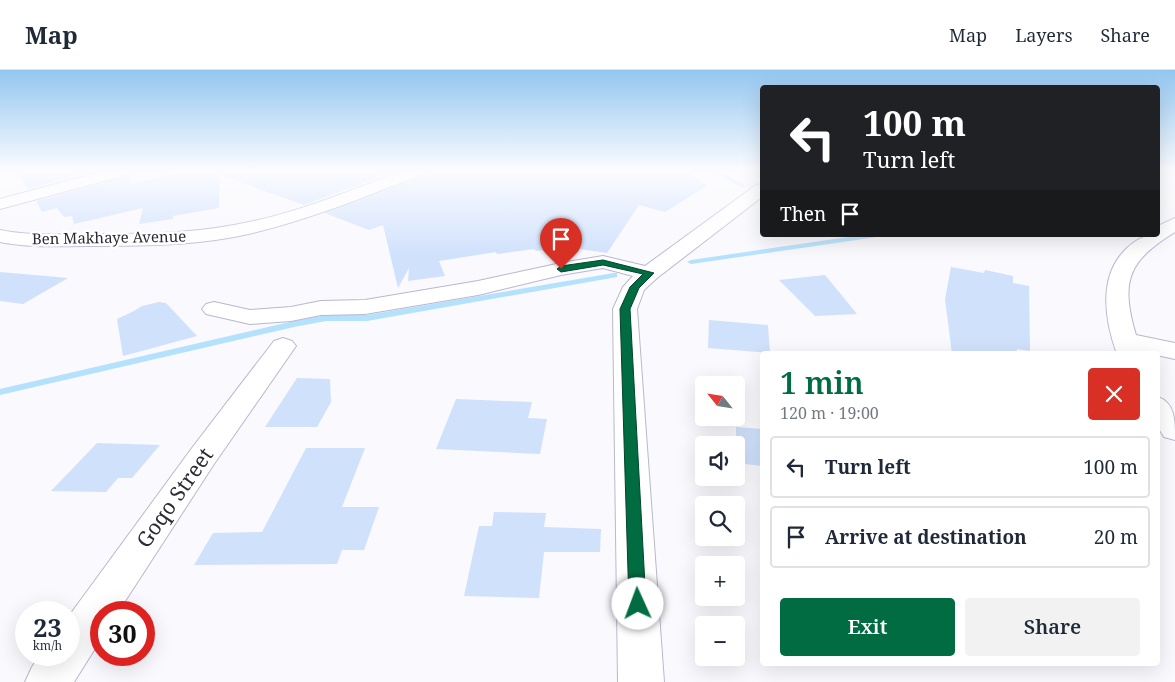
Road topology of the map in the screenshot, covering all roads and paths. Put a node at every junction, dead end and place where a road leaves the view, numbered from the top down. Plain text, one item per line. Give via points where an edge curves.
1 (20, 199) edge
2 (341, 199) edge
3 (749, 199) edge
4 (0, 204) edge
5 (1175, 224) edge
6 (1160, 235) edge
7 (0, 236) edge
8 (1158, 237) edge
9 (649, 273) junction
10 (214, 310) dead end
11 (283, 346) dead end
12 (1127, 347) edge
13 (1175, 351) edge
14 (1160, 409) edge
15 (1175, 430) edge
16 (80, 636) edge
17 (59, 666) edge
18 (48, 682) edge
19 (641, 682) edge

1 - 4 street
2 - 7 street, Ben Makhaye Avenue via 294,216 206,236 131,241 30,240
3 - 9 street
5 - 6 street
8 - 12 street via 1128,259 1120,276 1117,298
9 - 10 street via 603,262 365,307 321,308 250,317
9 - 19 street via 634,287 625,309
11 - 16 street, Goqo Street
12 - 13 street
14 - 15 street
17 - 18 street

